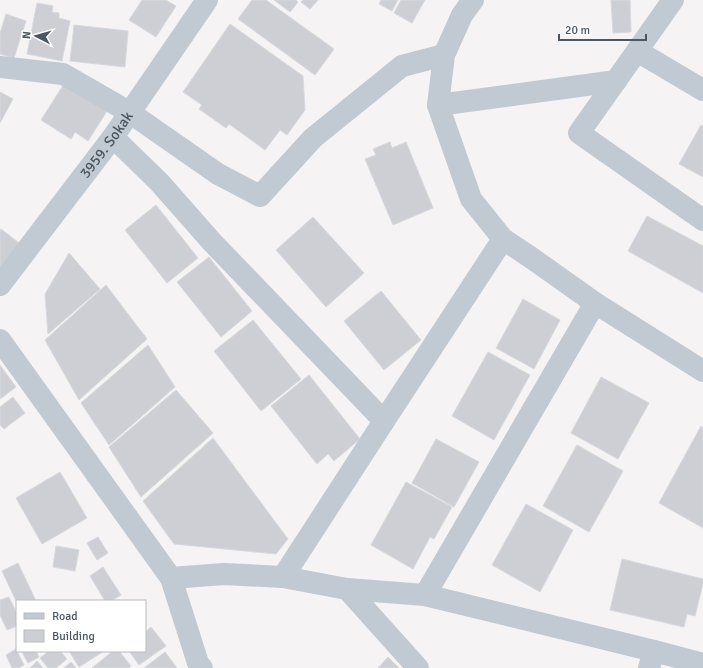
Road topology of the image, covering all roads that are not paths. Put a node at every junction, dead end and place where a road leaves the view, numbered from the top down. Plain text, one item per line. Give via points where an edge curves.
1 (207, 0) edge
2 (473, 0) edge
3 (673, 0) edge
4 (637, 51) junction
5 (444, 55) junction
6 (0, 67) edge
7 (616, 81) junction
8 (703, 90) edge
9 (438, 105) junction
10 (129, 112) junction
11 (113, 137) junction
12 (703, 220) edge
13 (503, 239) junction
14 (0, 285) edge
15 (595, 303) junction
16 (0, 340) edge
17 (703, 371) edge
18 (384, 421) junction
19 (171, 578) junction
20 (283, 578) junction
21 (346, 589) junction
22 (425, 595) junction
23 (651, 659) edge
24 (703, 664) edge
25 (202, 668) edge
26 (418, 668) edge

1 - 10 street, 3959. Sokak
2 - 5 street via 462,15
3 - 4 street
4 - 7 street
4 - 8 street
5 - 9 street
5 - 10 street via 402,66 313,138 260,196 218,174
6 - 10 street via 63,74
7 - 9 street
7 - 12 street via 579,133
9 - 13 street via 471,199
10 - 11 street, 3959. Sokak
11 - 14 street, 3959. Sokak
11 - 18 street via 160,183 212,242
13 - 15 street
13 - 18 street
15 - 17 street
15 - 22 street
16 - 19 street
18 - 20 street
19 - 20 street via 224,574
19 - 25 street via 198,663
20 - 21 street
21 - 22 street
21 - 26 street
22 - 23 street
23 - 24 street

